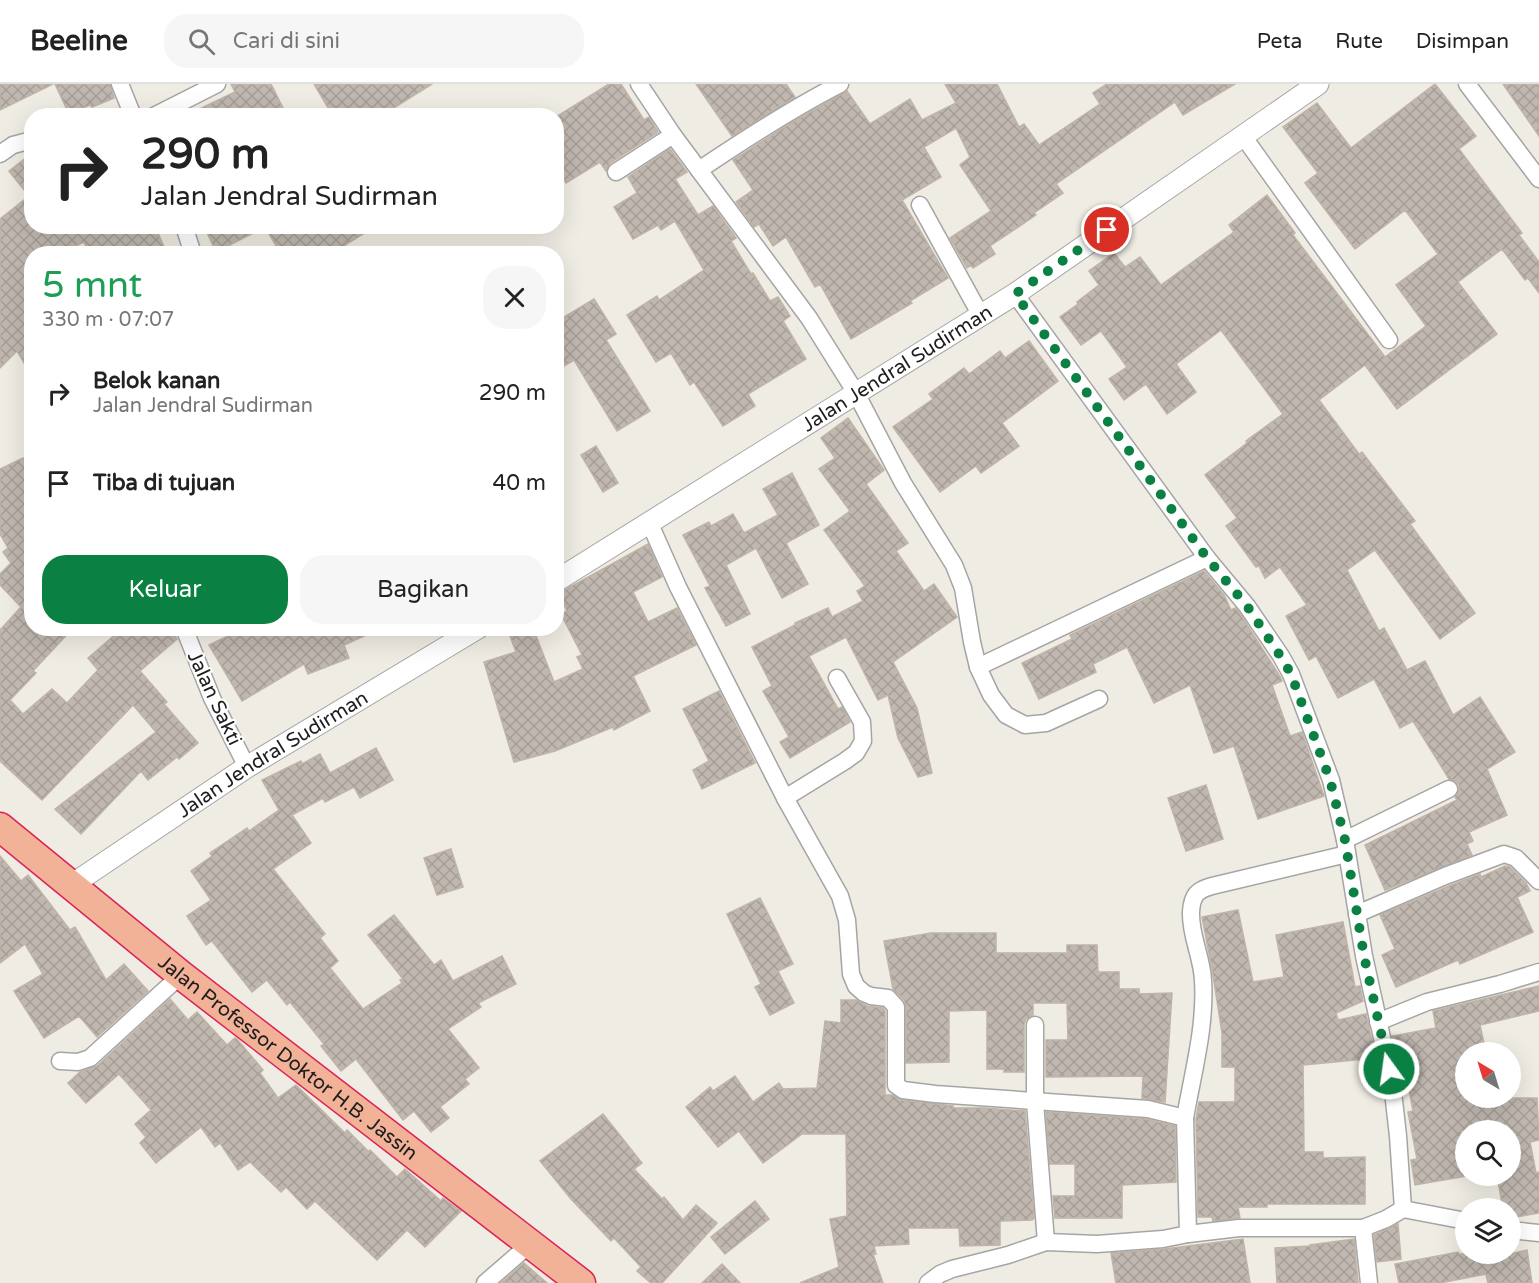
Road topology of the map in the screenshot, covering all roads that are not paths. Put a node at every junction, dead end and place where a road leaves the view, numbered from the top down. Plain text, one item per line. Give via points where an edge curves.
1 (120, 84) edge
2 (217, 84) edge
3 (639, 84) edge
4 (840, 84) edge
5 (1318, 84) edge
6 (1467, 84) edge
7 (130, 108) edge
8 (170, 108) edge
9 (673, 135) junction
10 (1243, 136) junction
11 (24, 142) edge
12 (0, 154) edge
13 (699, 170) junction
14 (616, 172) dead end
15 (1539, 179) edge
16 (920, 205) dead end
17 (1015, 294) junction
18 (980, 314) junction
19 (1389, 340) dead end
20 (856, 393) junction
21 (650, 524) junction
22 (1207, 558) junction
23 (564, 576) edge
24 (187, 636) edge
25 (465, 636) edge
26 (978, 667) junction
27 (837, 678) dead end
28 (1099, 699) dead end
29 (248, 766) junction
30 (1449, 789) dead end
31 (785, 798) junction
32 (0, 827) edge
33 (1346, 847) junction
34 (1539, 881) edge
35 (70, 886) junction
36 (1357, 914) junction
37 (1539, 972) edge
38 (182, 975) junction
39 (1378, 1022) junction
40 (1035, 1025) dead end
41 (60, 1061) dead end
42 (1035, 1102) junction
43 (1185, 1118) junction
44 (1403, 1209) junction
45 (1455, 1219) edge
46 (1363, 1228) junction
47 (1521, 1231) edge
48 (1539, 1233) edge
49 (1188, 1234) junction
50 (1046, 1242) junction
51 (530, 1244) junction
52 (485, 1283) edge
53 (581, 1283) edge
54 (928, 1283) edge
55 (1369, 1283) edge

1 - 7 street
2 - 8 street
3 - 9 street
4 - 13 street via 760,129
5 - 10 street, Jalan Jendral Sudirman
6 - 15 street
9 - 13 street
9 - 14 street
10 - 17 street, Jalan Jendral Sudirman
10 - 19 street
11 - 12 street
13 - 20 street via 808,318
16 - 18 street
17 - 18 street, Jalan Jendral Sudirman
17 - 22 street
18 - 20 street, Jalan Jendral Sudirman
20 - 21 street, Jalan Jendral Sudirman
20 - 26 street via 903,483 954,565 963,588
21 - 23 street, Jalan Jendral Sudirman
21 - 31 street
22 - 26 street
22 - 33 street via 1247,606 1291,674 1330,780
24 - 29 street, Jalan Sakti via 212,698
25 - 29 street, Jalan Jendral Sudirman
26 - 28 street via 1006,715 1025,725 1046,723
27 - 31 street via 862,722 864,741 845,761
29 - 35 street, Jalan Jendral Sudirman
30 - 33 street
31 - 42 street via 840,896 856,986 871,996 888,998 896,1007 898,1087 935,1095
32 - 35 highway, Jalan Professor Doktor H.B. Jassin
33 - 36 street
33 - 43 street via 1196,894 1191,911 1203,1001 1200,1045
34 - 36 street via 1516,858 1504,854
35 - 38 highway, Jalan Professor Doktor H.B. Jassin
36 - 39 street
37 - 39 street via 1427,1002
38 - 41 street via 90,1058
38 - 51 highway, Jalan Professor Doktor H.B. Jassin
39 - 44 street via 1392,1083
40 - 42 street
42 - 43 street via 1148,1108
42 - 50 street
43 - 49 street
44 - 45 street
44 - 46 street
46 - 49 street via 1239,1228
46 - 55 street
47 - 48 street
49 - 50 street via 1097,1244
50 - 54 street via 952,1269
51 - 52 street
51 - 53 highway, Jalan Professor Doktor H.B. Jassin

